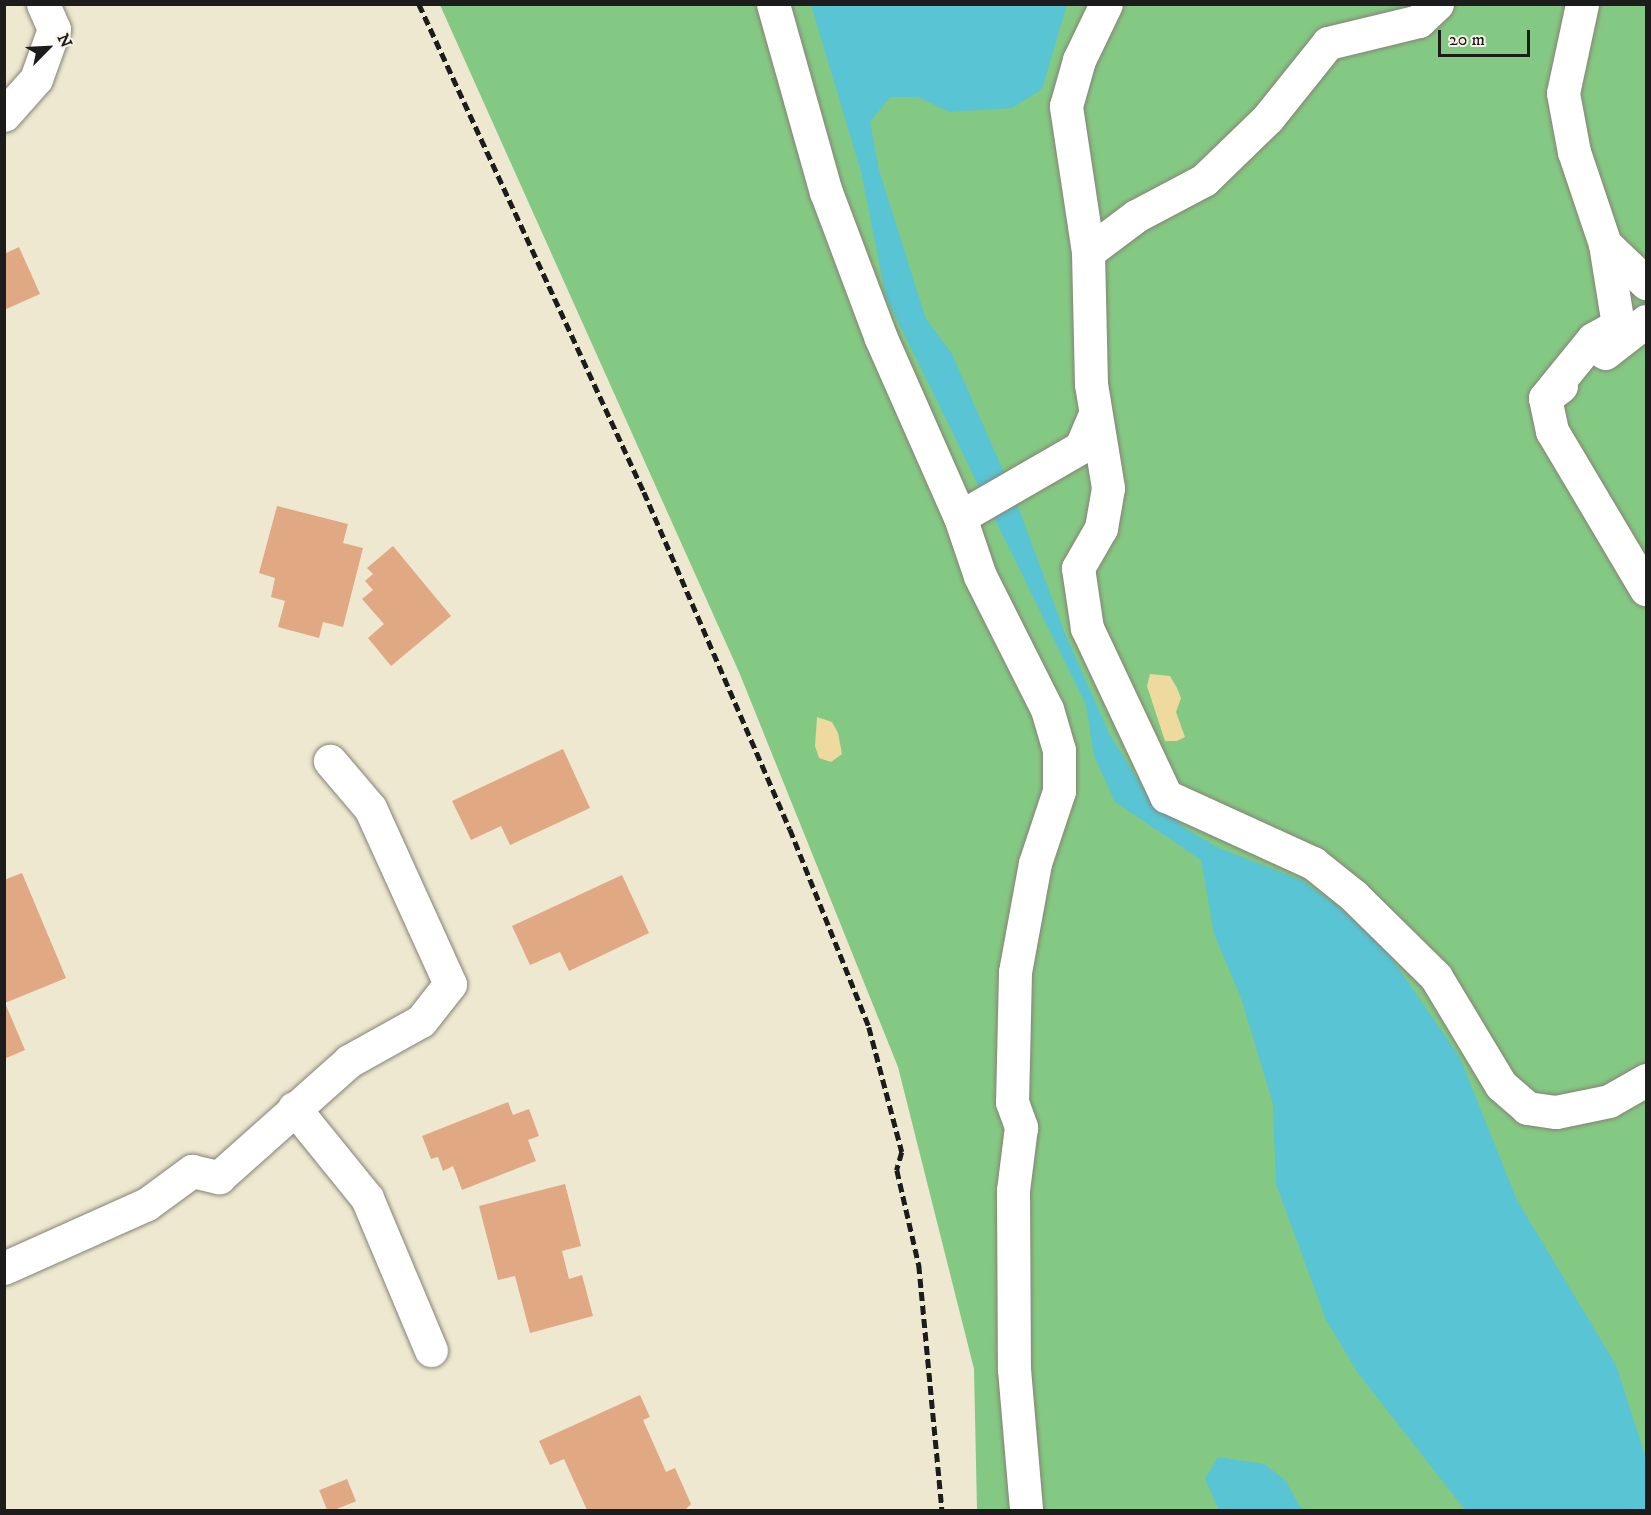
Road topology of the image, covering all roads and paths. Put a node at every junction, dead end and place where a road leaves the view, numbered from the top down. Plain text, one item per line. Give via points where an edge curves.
1 (43, 4) edge
2 (773, 4) edge
3 (1106, 4) edge
4 (1437, 4) edge
5 (1582, 4) edge
6 (4, 115) edge
7 (1605, 244) junction
8 (1088, 252) junction
9 (1647, 283) edge
10 (1647, 321) edge
11 (1545, 398) junction
12 (1094, 417) junction
13 (970, 511) junction
14 (1647, 589) edge
15 (330, 761) dead end
16 (1647, 1080) edge
17 (294, 1108) junction
18 (4, 1268) edge
19 (431, 1350) dead end
20 (1026, 1510) edge

1 - 6 street via 54,29 36,79
2 - 13 street via 826,192 880,336
3 - 8 street via 1079,60 1066,106
4 - 8 street via 1419,21 1328,43 1268,118 1204,180 1136,216
5 - 7 street via 1563,93 1574,152
7 - 9 street
7 - 11 street via 1618,325 1593,339
8 - 12 street
10 - 11 street
11 - 14 street via 1552,431
12 - 13 street via 1081,447
12 - 16 street via 1108,488 1101,528 1078,567 1087,628 1166,796 1313,863 1354,896 1436,977 1502,1084 1527,1108 1556,1112 1609,1101
13 - 20 street via 980,576 1047,709 1059,750 1059,791 1035,863 1014,972 1012,1102 1021,1127 1012,1190 1014,1369
15 - 17 street via 369,808 450,984 421,1021 349,1061
17 - 18 street via 219,1177 192,1171 147,1204
17 - 19 street via 367,1198

